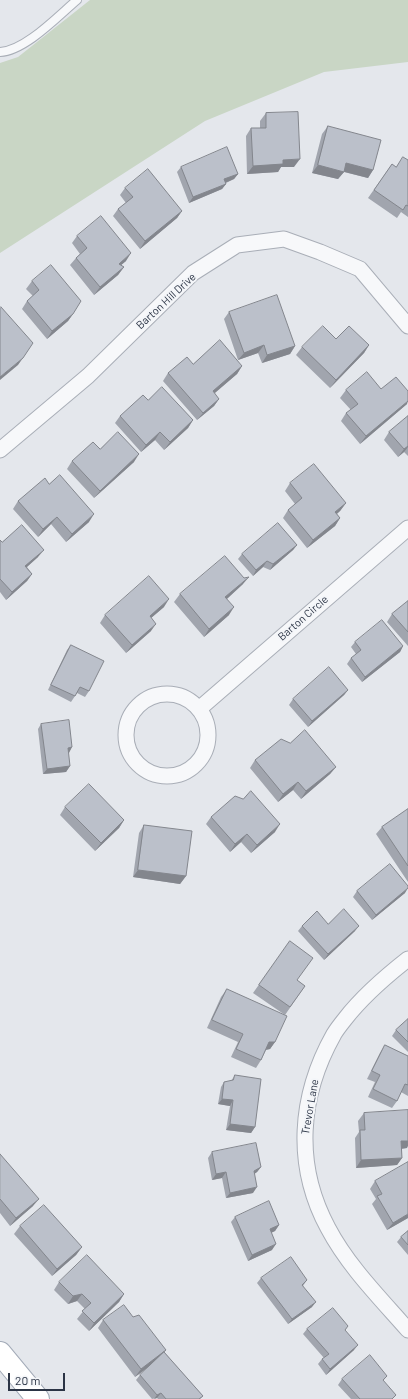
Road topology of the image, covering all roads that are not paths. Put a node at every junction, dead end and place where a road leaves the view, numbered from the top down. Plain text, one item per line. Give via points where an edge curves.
1 (77, 0) edge
2 (0, 52) edge
3 (408, 326) edge
4 (0, 450) edge
5 (408, 528) edge
6 (199, 709) junction
7 (408, 958) edge
8 (408, 1330) edge
9 (0, 1353) edge
10 (38, 1399) edge

1 - 2 lane via 27,42
3 - 4 street, Barton Hill Drive via 360,269 284,239 237,245 193,273 88,376
5 - 6 street, Barton Circle
6 - 6 street via 208,732 207,745 202,757 193,767 170,776 157,775 145,770 136,762 128,749 126,735 128,721 135,709 146,700 160,695 188,699
7 - 8 street, Trevor Lane via 354,1006 334,1033 313,1080 306,1117 304,1147 314,1196 328,1228 345,1256
9 - 10 main road

